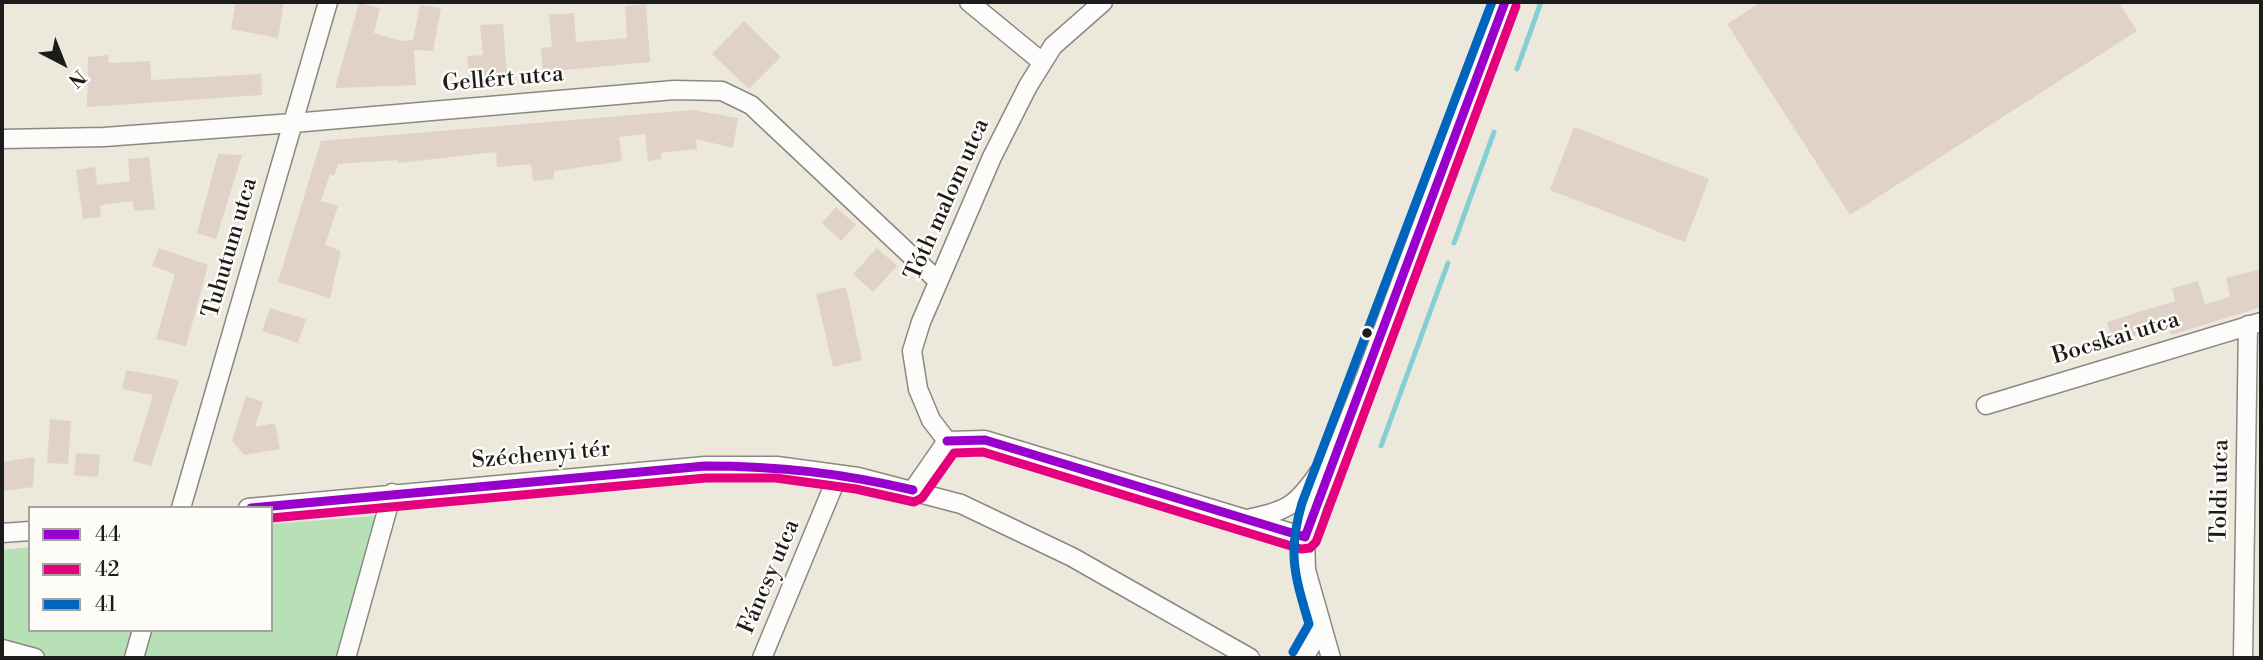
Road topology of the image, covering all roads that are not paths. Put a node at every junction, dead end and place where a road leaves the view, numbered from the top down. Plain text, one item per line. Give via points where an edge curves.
1 (328, 2) edge
2 (969, 2) edge
3 (1103, 2) edge
4 (1505, 2) edge
5 (1042, 62) junction
6 (293, 124) junction
7 (2, 139) edge
8 (937, 280) junction
9 (2255, 324) edge
10 (1986, 405) dead end
11 (947, 440) junction
12 (1339, 442) junction
13 (838, 475) junction
14 (913, 490) junction
15 (392, 493) junction
16 (182, 506) edge
17 (267, 506) edge
18 (1248, 519) junction
19 (28, 531) edge
20 (2, 533) edge
21 (1305, 537) junction
22 (1322, 626) junction
23 (141, 632) edge
24 (2, 649) edge
25 (35, 658) edge
26 (134, 658) edge
27 (346, 658) edge
28 (762, 658) edge
29 (1250, 658) edge
30 (1304, 658) edge
31 (1331, 658) edge
32 (2243, 658) edge

1 - 6 street, Tuhutum utca
2 - 5 street
3 - 5 street, Tóth malom utca via 1061,38
4 - 12 street
5 - 8 street, Tóth malom utca via 992,157
6 - 7 street, Gellért utca
6 - 8 street, Gellért utca via 674,90 722,91 751,105
6 - 16 street, Tuhutum utca
8 - 11 street, Tóth malom utca via 912,352 918,389
9 - 10 street, Bocskai utca
9 - 32 street, Toldi utca
11 - 14 street
11 - 18 street via 985,440
12 - 18 street via 1297,502 1278,513
12 - 21 street
13 - 14 street, Széchenyi tér
13 - 15 street, Széchenyi tér via 777,466 705,466
13 - 28 street, Fáncsy utca
14 - 29 street, Széchenyi tér via 961,504 1031,536
15 - 17 street, Széchenyi tér
15 - 27 street
18 - 21 street
19 - 20 street
21 - 22 street via 1306,570
22 - 30 street
22 - 31 street
23 - 26 street
24 - 25 street

